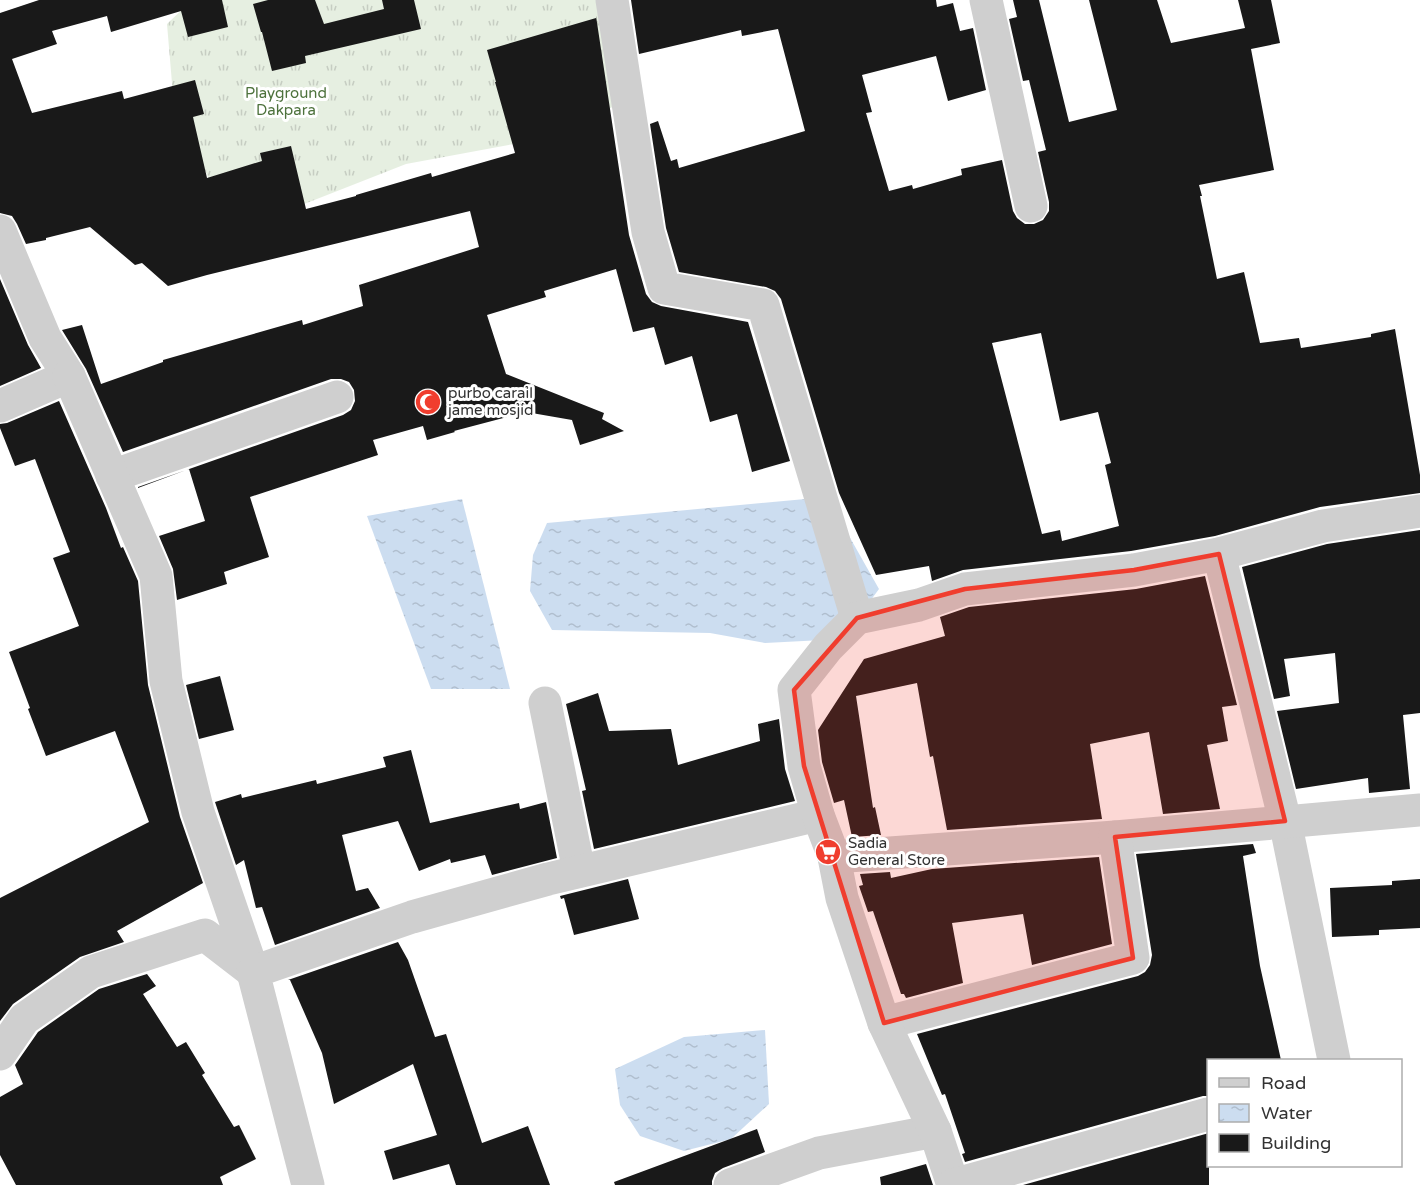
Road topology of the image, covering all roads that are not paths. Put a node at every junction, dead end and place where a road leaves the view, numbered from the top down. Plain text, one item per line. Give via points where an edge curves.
1 (612, 0) edge
2 (986, 0) edge
3 (1031, 206) dead end
4 (0, 231) edge
5 (69, 376) junction
6 (337, 397) dead end
7 (0, 405) edge
8 (112, 476) junction
9 (1420, 511) edge
10 (1219, 554) junction
11 (857, 618) junction
12 (545, 703) dead end
13 (1420, 810) edge
14 (818, 815) junction
15 (1285, 821) junction
16 (1115, 837) junction
17 (834, 857) junction
18 (579, 871) junction
19 (253, 972) junction
20 (884, 1023) junction
21 (0, 1054) edge
22 (1334, 1059) edge
23 (1207, 1115) edge
24 (935, 1131) junction
25 (308, 1185) edge
26 (730, 1185) edge
27 (953, 1185) edge

1 - 11 street via 648,232 664,288 763,306
2 - 3 street
4 - 5 street via 45,338
5 - 7 street
5 - 8 street
6 - 8 street
8 - 19 street via 156,576 166,681 198,812
9 - 10 street via 1323,526
10 - 11 street via 1134,570 965,589 919,605
10 - 15 street
11 - 14 street via 794,690 804,766
12 - 18 street
13 - 15 street
14 - 17 street
14 - 18 street
15 - 16 street
15 - 22 street
16 - 17 street
16 - 20 street via 1133,958
17 - 20 street via 842,898
18 - 19 street via 412,917
19 - 21 street via 205,935 91,972 24,1019
19 - 25 street
20 - 24 street
23 - 27 street
24 - 26 street via 819,1153
24 - 27 street

